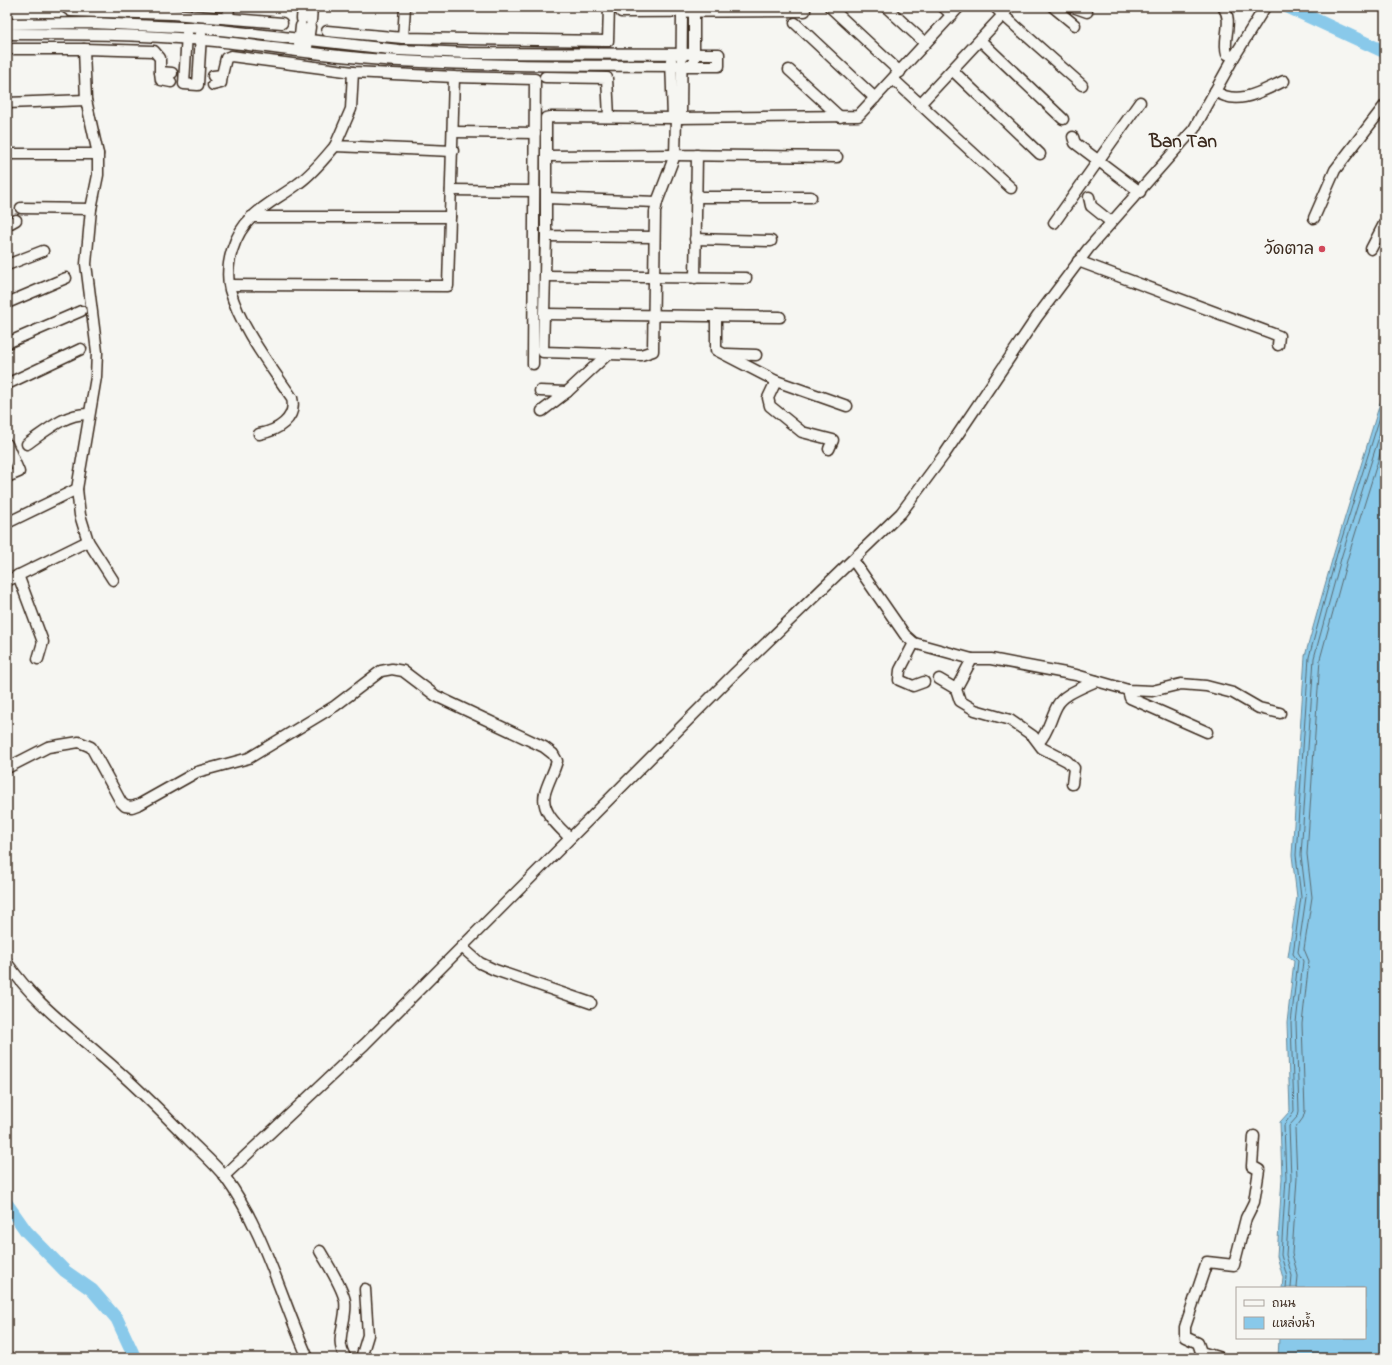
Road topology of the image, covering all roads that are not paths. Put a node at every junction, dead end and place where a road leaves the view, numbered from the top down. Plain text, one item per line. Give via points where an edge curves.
1 (65, 7) edge
2 (229, 7) edge
3 (405, 7) edge
4 (609, 7) edge
5 (830, 7) edge
6 (886, 7) edge
7 (943, 7) edge
8 (959, 7) edge
9 (995, 7) edge
10 (1053, 7) edge
11 (1073, 7) edge
12 (1224, 7) edge
13 (1268, 9) edge
14 (688, 10) edge
15 (805, 11) dead end
16 (1006, 11) edge
17 (621, 12) dead end
18 (1087, 12) dead end
19 (952, 15) junction
20 (307, 17) edge
21 (228, 18) junction
22 (795, 22) dead end
23 (7, 24) edge
24 (282, 24) dead end
25 (1075, 25) dead end
26 (187, 28) junction
27 (202, 28) junction
28 (328, 31) dead end
29 (7, 34) edge
30 (403, 38) junction
31 (186, 39) junction
32 (201, 40) junction
33 (304, 40) junction
34 (981, 41) junction
35 (925, 44) junction
36 (7, 49) edge
37 (84, 49) junction
38 (399, 50) junction
39 (302, 52) junction
40 (524, 53) junction
41 (608, 54) junction
42 (676, 54) junction
43 (694, 54) junction
44 (1234, 57) junction
45 (399, 61) junction
46 (524, 64) junction
47 (676, 65) junction
48 (694, 65) junction
49 (607, 66) junction
50 (788, 70) dead end
51 (952, 70) junction
52 (353, 72) junction
53 (896, 75) junction
54 (454, 77) junction
55 (545, 77) dead end
56 (178, 79) junction
57 (208, 79) junction
58 (1284, 81) dead end
59 (1082, 85) dead end
60 (1216, 91) junction
61 (875, 98) junction
62 (86, 100) junction
63 (1140, 102) dead end
64 (7, 103) edge
65 (920, 104) junction
66 (1385, 105) edge
67 (610, 117) junction
68 (840, 117) junction
69 (677, 118) junction
70 (1063, 119) dead end
71 (453, 132) junction
72 (535, 133) junction
73 (1073, 137) dead end
74 (336, 146) junction
75 (453, 151) junction
76 (7, 154) edge
77 (98, 154) junction
78 (1040, 154) dead end
79 (675, 155) junction
80 (546, 156) junction
81 (697, 156) junction
82 (837, 157) dead end
83 (1098, 162) junction
84 (1011, 188) dead end
85 (451, 190) junction
86 (534, 191) junction
87 (1140, 192) junction
88 (696, 197) junction
89 (810, 197) dead end
90 (1089, 197) dead end
91 (546, 198) junction
92 (657, 202) junction
93 (20, 208) dead end
94 (91, 209) junction
95 (251, 217) junction
96 (450, 217) junction
97 (1314, 218) dead end
98 (1111, 222) junction
99 (1385, 222) edge
100 (1054, 223) dead end
101 (546, 236) junction
102 (654, 237) junction
103 (695, 239) junction
104 (771, 240) dead end
105 (1371, 249) dead end
106 (43, 250) dead end
107 (1078, 261) junction
108 (7, 265) edge
109 (545, 276) junction
110 (654, 277) junction
111 (66, 278) dead end
112 (695, 278) junction
113 (746, 278) dead end
114 (230, 285) junction
115 (7, 303) edge
116 (81, 310) dead end
117 (544, 314) junction
118 (654, 316) junction
119 (716, 316) junction
120 (780, 317) dead end
121 (7, 344) edge
122 (1278, 345) dead end
123 (81, 349) dead end
124 (723, 353) junction
125 (608, 354) junction
126 (756, 355) dead end
127 (533, 364) dead end
128 (776, 381) junction
129 (7, 384) edge
130 (540, 391) dead end
131 (567, 392) junction
132 (847, 406) dead end
133 (542, 411) dead end
134 (89, 414) junction
135 (259, 434) dead end
136 (7, 444) edge
137 (27, 444) dead end
138 (829, 449) dead end
139 (7, 477) edge
140 (77, 489) junction
141 (7, 523) edge
142 (88, 541) junction
143 (853, 560) junction
144 (18, 575) junction
145 (113, 580) dead end
146 (7, 581) edge
147 (914, 642) junction
148 (38, 659) dead end
149 (972, 659) junction
150 (939, 679) dead end
151 (1096, 681) junction
152 (924, 682) dead end
153 (956, 689) junction
154 (1128, 690) junction
155 (1280, 713) dead end
156 (1207, 732) dead end
157 (1039, 742) junction
158 (7, 768) edge
159 (1072, 784) dead end
160 (569, 837) junction
161 (463, 948) junction
162 (7, 963) edge
163 (591, 1003) dead end
164 (1254, 1136) dead end
165 (224, 1176) junction
166 (320, 1251) dead end
167 (365, 1289) dead end
168 (308, 1358) edge
169 (346, 1358) edge
170 (361, 1358) edge
171 (1221, 1358) edge

1 - 21 street via 71,11
2 - 21 street
3 - 30 street
4 - 30 street via 608,41
5 - 53 street
6 - 35 street
7 - 19 street
8 - 19 street
9 - 16 street
10 - 25 street
11 - 18 street
12 - 44 street via 1228,14 1225,48 1228,54
13 - 44 street
14 - 15 street
14 - 17 street
14 - 42 street
14 - 43 street
16 - 34 street
16 - 59 street
19 - 35 street
20 - 33 street
21 - 24 street
22 - 61 street
23 - 26 street via 91,23
26 - 27 street
26 - 31 street
27 - 32 street
27 - 33 street
28 - 30 street
29 - 31 street via 93,34
31 - 32 street
31 - 56 street
32 - 39 street
32 - 57 street
33 - 38 street
33 - 39 street
34 - 51 street
34 - 70 street
35 - 53 street
36 - 37 street
37 - 56 street via 154,51 160,58 161,80
37 - 62 street
38 - 40 street
38 - 45 street
39 - 45 street
40 - 41 street
40 - 46 street
41 - 42 street
41 - 49 street
42 - 43 street
42 - 47 street
43 - 48 street
43 - 48 street via 719,54 719,66
44 - 60 street
45 - 46 street
46 - 49 street
47 - 48 street
47 - 49 street
47 - 69 street
50 - 68 street
51 - 65 street
51 - 78 street
52 - 54 street
52 - 57 street via 231,56 226,58
52 - 74 street via 351,109
53 - 61 street
53 - 65 street
54 - 71 street
54 - 72 street via 535,78
55 - 67 street via 607,78
56 - 57 street
58 - 60 street via 1234,99 1223,97
60 - 87 street via 1194,129
61 - 68 street via 858,116
62 - 64 street
62 - 77 street
63 - 83 street
65 - 84 street
66 - 97 street via 1335,170
67 - 69 street
67 - 80 street via 548,117 545,122
68 - 69 street
69 - 79 street
71 - 72 street
71 - 75 street
72 - 86 street
73 - 83 street via 1075,143
74 - 75 street
74 - 95 street via 299,184 267,203
75 - 85 street
76 - 77 street
77 - 94 street via 98,175
79 - 80 street
79 - 81 street
79 - 92 street
80 - 91 street
81 - 82 street
81 - 88 street
83 - 87 street
83 - 100 street
85 - 86 street
85 - 96 street
86 - 127 street
87 - 98 street
88 - 89 street
88 - 103 street
90 - 98 street via 1090,206
91 - 92 street
91 - 101 street
92 - 102 street
93 - 94 street
94 - 134 street via 86,264 97,352 96,377
95 - 96 street
95 - 114 street via 240,232 234,247 229,271
96 - 114 street via 448,286
98 - 107 street
99 - 105 street
101 - 102 street
101 - 109 street
102 - 110 street
103 - 104 street
103 - 112 street
106 - 108 street
107 - 122 street via 1279,336
107 - 143 street via 936,467 901,513
109 - 110 street
109 - 117 street
110 - 112 street
110 - 118 street
111 - 115 street
112 - 113 street
114 - 135 street via 238,310 292,398 294,406 287,420 279,428
116 - 121 street
117 - 118 street
117 - 125 street via 543,352
118 - 119 street
118 - 125 street via 653,351 641,355
119 - 120 street
119 - 124 street via 716,350
123 - 129 street
124 - 126 street
124 - 128 street
125 - 131 street
128 - 132 street
128 - 138 street via 768,398 770,406 802,432 833,440
130 - 131 street
131 - 133 street
134 - 137 street via 79,413 67,417
134 - 140 street
136 - 139 street via 19,472
140 - 141 street
140 - 142 street via 80,515
142 - 144 street
142 - 145 street
143 - 147 street via 905,635
143 - 160 street
144 - 146 street
144 - 148 street via 43,642
147 - 149 street
147 - 152 street via 900,670 899,680 913,686
149 - 151 street via 991,659
149 - 153 street
150 - 153 street
151 - 154 street
151 - 157 street via 1073,692 1058,704 1047,733
153 - 157 street via 960,702 975,710 1010,720
154 - 155 street via 1152,691 1181,684 1206,686 1233,694 1259,708
154 - 156 street via 1130,698
157 - 159 street via 1042,748 1067,761 1074,768
158 - 160 street via 48,747 79,742 91,747 96,753 121,802 132,807 197,772 249,758 335,706 381,671 392,669 403,671 436,696 528,738 553,754 557,761 544,803 548,813
160 - 161 street
161 - 163 street via 473,959 495,970
161 - 165 street
162 - 165 street via 33,997 133,1084
164 - 171 street via 1252,1166 1259,1170 1254,1202 1246,1218 1234,1265 1207,1262 1186,1327 1185,1337 1198,1343 1201,1352
165 - 168 street via 246,1211
166 - 169 street via 345,1300 345,1317 339,1340
167 - 170 street via 368,1335

